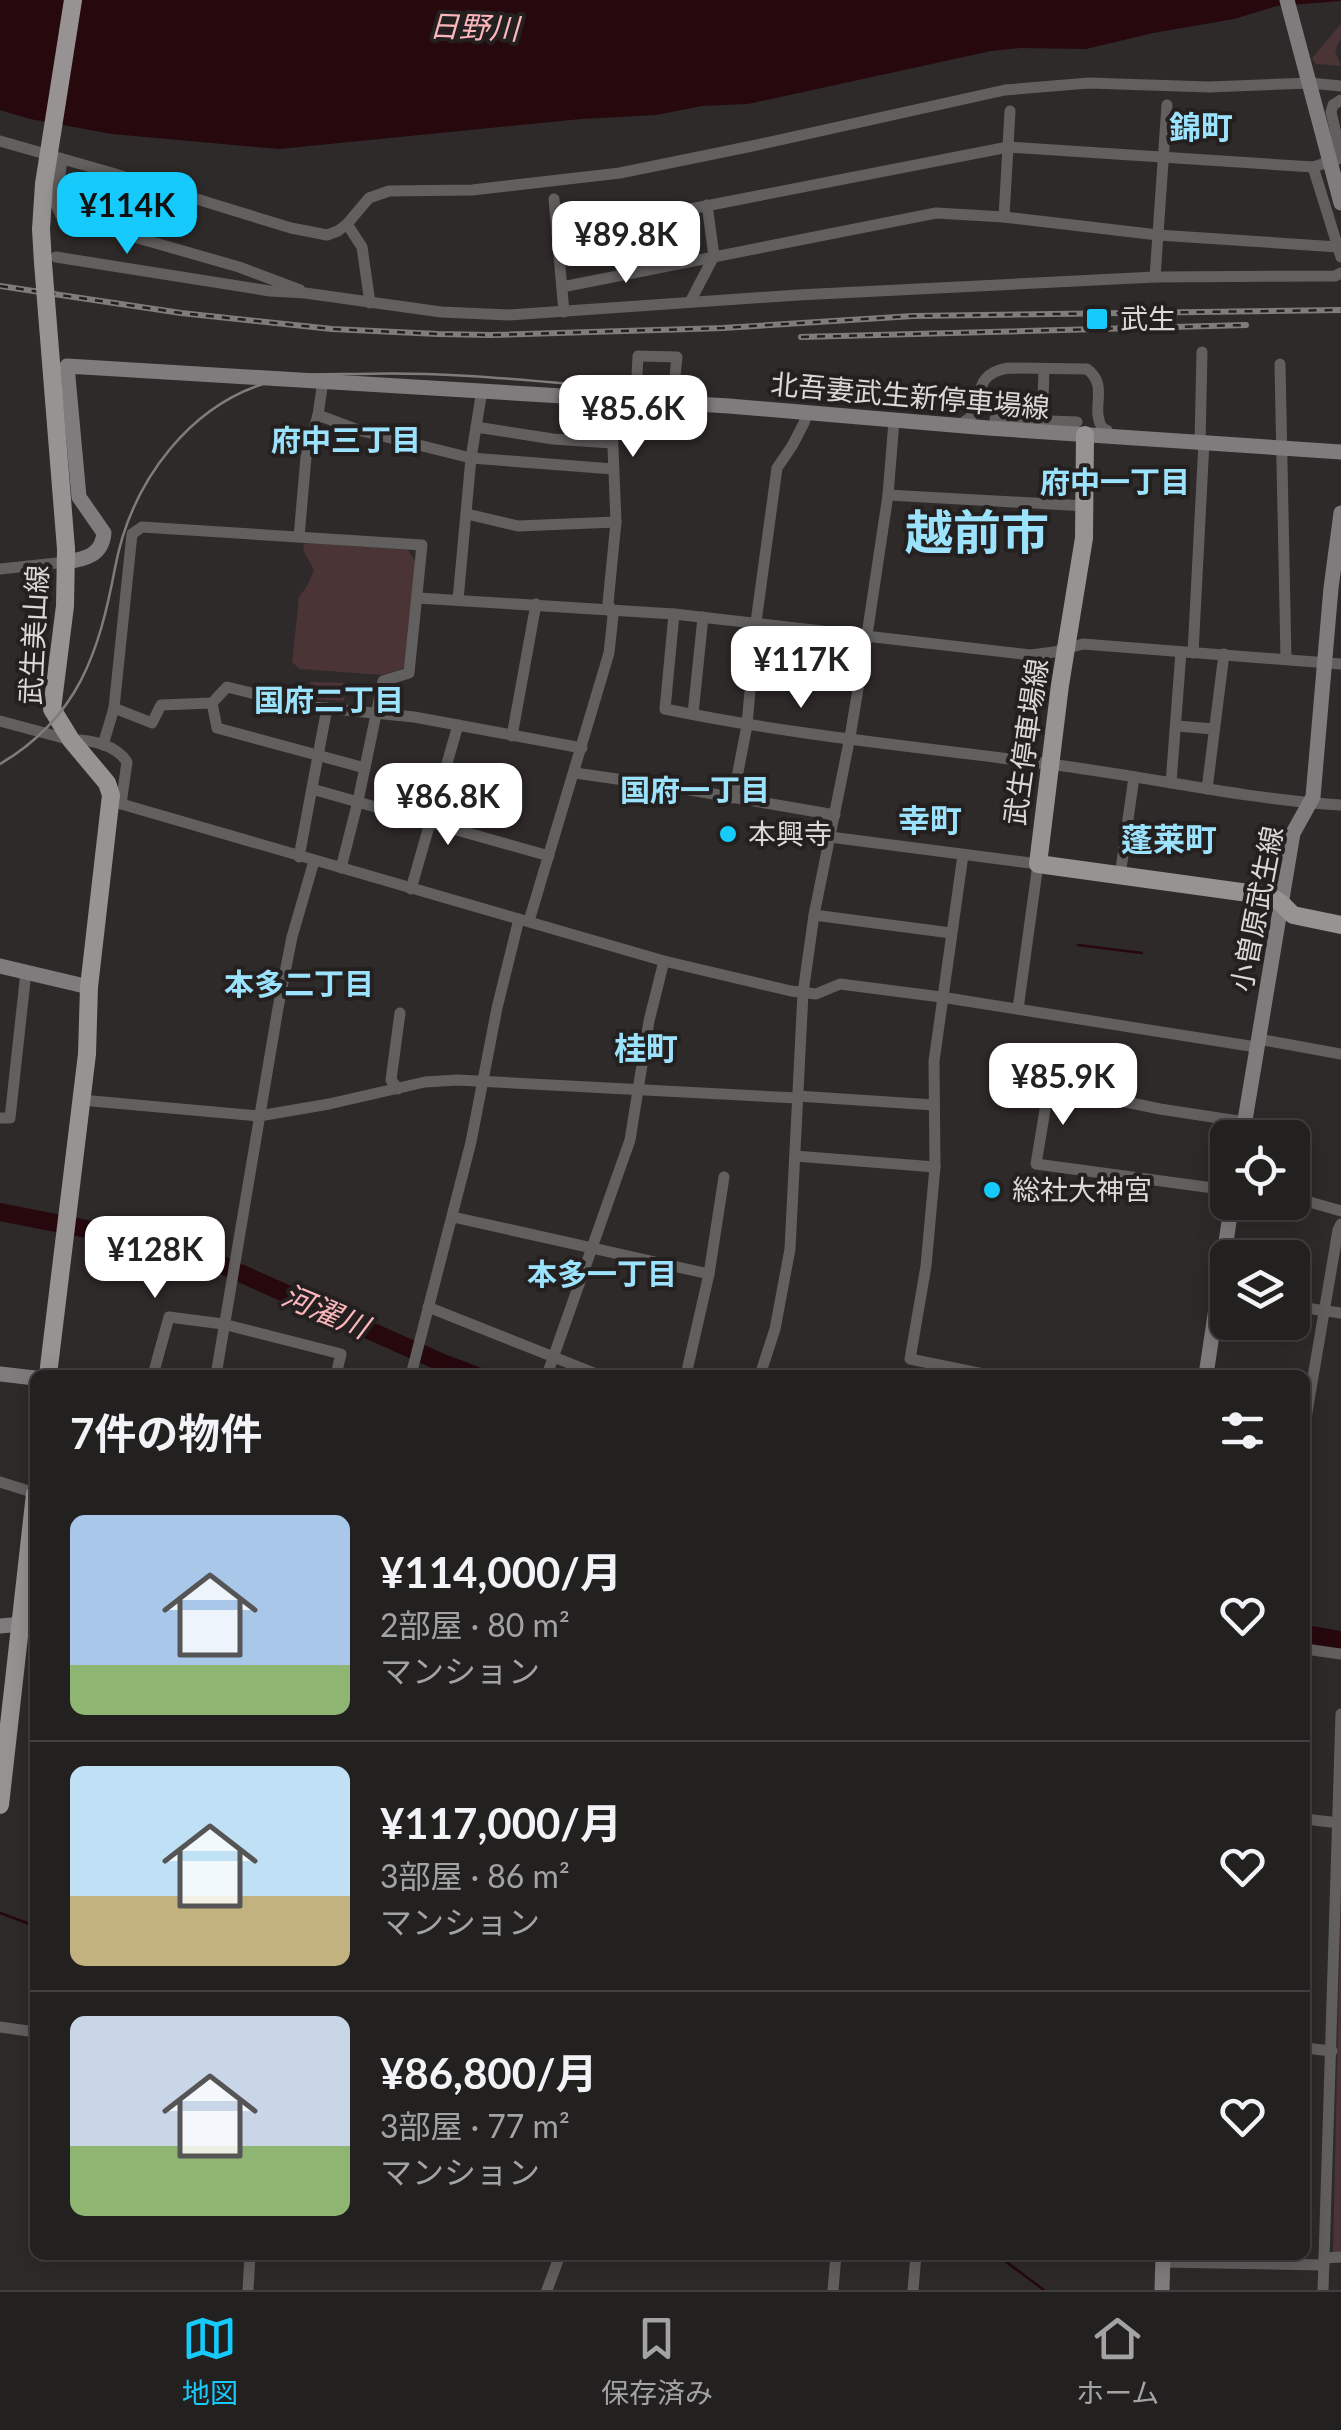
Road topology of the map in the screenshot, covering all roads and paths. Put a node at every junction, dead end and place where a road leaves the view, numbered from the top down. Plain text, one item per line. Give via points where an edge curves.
1 (73, 0) edge
2 (1287, 0) edge
3 (1309, 80) junction
4 (1341, 86) edge
5 (1341, 100) edge
6 (1167, 105) dead end
7 (1010, 111) dead end
8 (0, 141) edge
9 (1008, 147) junction
10 (54, 152) junction
11 (1164, 157) junction
12 (1331, 161) edge
13 (1339, 198) edge
14 (554, 199) dead end
15 (707, 204) junction
16 (1004, 217) junction
17 (347, 224) junction
18 (557, 234) junction
19 (1158, 234) junction
20 (1339, 252) edge
21 (56, 256) dead end
22 (714, 256) junction
23 (1341, 272) edge
24 (1155, 277) junction
25 (562, 287) junction
26 (300, 293) junction
27 (690, 302) junction
28 (370, 303) junction
29 (564, 312) junction
30 (1202, 352) dead end
31 (1280, 364) dead end
32 (1044, 368) junction
33 (323, 381) junction
34 (482, 390) junction
35 (636, 393) dead end
36 (673, 396) dead end
37 (611, 399) junction
38 (1043, 400) junction
39 (806, 413) junction
40 (318, 415) junction
41 (995, 420) dead end
42 (894, 421) junction
43 (964, 422) dead end
44 (1032, 422) junction
45 (1076, 426) junction
46 (476, 427) junction
47 (1106, 430) dead end
48 (1202, 442) junction
49 (612, 443) junction
50 (1281, 449) junction
51 (1341, 452) edge
52 (471, 458) junction
53 (613, 469) junction
54 (888, 495) junction
55 (1086, 506) junction
56 (1341, 513) edge
57 (467, 514) junction
58 (616, 522) junction
59 (298, 536) junction
60 (66, 556) junction
61 (0, 569) edge
62 (418, 598) junction
63 (458, 600) junction
64 (536, 604) junction
65 (608, 608) junction
66 (674, 614) junction
67 (703, 617) junction
68 (756, 622) junction
69 (867, 635) junction
70 (1066, 649) junction
71 (1187, 652) junction
72 (1224, 654) junction
73 (1286, 659) junction
74 (1333, 663) edge
75 (212, 703) junction
76 (114, 708) junction
77 (326, 708) junction
78 (52, 710) junction
79 (378, 712) junction
80 (693, 714) junction
81 (0, 721) edge
82 (746, 725) junction
83 (458, 726) junction
84 (1177, 726) junction
85 (28, 728) junction
86 (1214, 729) junction
87 (512, 736) junction
88 (850, 737) junction
89 (71, 740) junction
90 (102, 745) junction
91 (582, 748) junction
92 (318, 756) junction
93 (1050, 764) junction
94 (365, 768) junction
95 (575, 773) junction
96 (1134, 777) junction
97 (1171, 784) junction
98 (312, 789) junction
99 (1207, 789) junction
100 (733, 798) junction
101 (358, 801) junction
102 (116, 802) junction
103 (1311, 804) junction
104 (1341, 805) edge
105 (835, 815) junction
106 (430, 821) junction
107 (830, 837) junction
108 (963, 855) junction
109 (550, 856) junction
110 (299, 857) junction
111 (314, 860) junction
112 (1038, 864) junction
113 (340, 868) junction
114 (1120, 876) junction
115 (411, 889) junction
116 (1282, 904) junction
117 (814, 915) junction
118 (524, 920) junction
119 (1341, 925) edge
120 (951, 933) junction
121 (664, 961) junction
122 (0, 966) edge
123 (26, 972) junction
124 (89, 987) junction
125 (803, 993) junction
126 (941, 997) junction
127 (1018, 1009) junction
128 (400, 1013) dead end
129 (1257, 1043) junction
130 (1341, 1054) edge
131 (482, 1081) junction
132 (398, 1090) junction
133 (638, 1090) junction
134 (797, 1098) junction
135 (81, 1100) junction
136 (934, 1105) junction
137 (259, 1116) junction
138 (0, 1118) edge
139 (1245, 1120) edge
140 (1210, 1122) edge
141 (796, 1156) junction
142 (936, 1167) junction
143 (724, 1177) dead end
144 (1210, 1188) edge
145 (1310, 1202) edge
146 (1341, 1212) edge
147 (452, 1217) junction
148 (1341, 1224) edge
149 (592, 1247) junction
150 (708, 1274) junction
151 (428, 1307) junction
152 (1310, 1309) edge
153 (1324, 1312) junction
154 (1341, 1313) edge
155 (223, 1324) junction
156 (1213, 1340) edge
157 (553, 1357) junction
158 (49, 1370) edge
159 (154, 1370) edge
160 (217, 1370) edge
161 (337, 1370) edge
162 (412, 1370) edge
163 (549, 1370) edge
164 (586, 1370) edge
165 (687, 1370) edge
166 (762, 1370) edge
167 (964, 1370) edge
168 (1207, 1370) edge
169 (0, 1374) edge
170 (30, 1377) edge
171 (1310, 1395) edge
172 (0, 1482) edge
173 (30, 1492) edge
174 (30, 1586) edge
175 (28, 1623) edge
176 (0, 1626) edge
177 (1310, 1650) edge
178 (1341, 1654) edge
179 (1341, 1714) edge
180 (0, 1804) edge
181 (1310, 1820) edge
182 (1339, 1823) edge
183 (0, 2028) edge
184 (30, 2031) edge
185 (1310, 2049) edge
186 (1332, 2051) junction
187 (1341, 2257) edge
188 (250, 2260) edge
189 (558, 2260) edge
190 (836, 2260) edge
191 (915, 2260) edge
192 (1163, 2260) edge
193 (1244, 2260) edge
194 (1324, 2262) junction
195 (248, 2290) edge
196 (547, 2290) edge
197 (833, 2290) edge
198 (912, 2290) edge
199 (1162, 2290) edge
200 (1323, 2290) edge

1 - 10 main road, 武生美山線
2 - 3 main road
3 - 4 street
3 - 12 main road
3 - 17 street via 1005,90 620,173 472,190 389,191 369,198
5 - 12 street via 1331,112
6 - 11 street
7 - 9 street
8 - 10 street
9 - 11 street
9 - 15 street
9 - 16 street
10 - 17 street via 309,232 327,234
10 - 26 street via 61,216 239,267
10 - 60 main road, 武生美山線, bridge via 41,229
11 - 12 street
11 - 19 street
12 - 13 main road
12 - 20 street
14 - 18 street
15 - 18 street
15 - 22 street
16 - 19 street
16 - 22 street via 936,213
17 - 28 street via 362,247
18 - 25 street
19 - 20 street
19 - 24 street
21 - 26 street via 128,273
22 - 25 street
22 - 27 street
23 - 24 street
24 - 27 street
25 - 29 street
26 - 28 street
27 - 29 street
28 - 29 street via 488,315
30 - 48 street
31 - 50 street
32 - 38 street
32 - 43 street via 992,374
32 - 47 street via 1095,369 1098,423
33 - 34 main road, 北吾妻武生新停車場線
33 - 40 street
33 - 60 main road, 北吾妻武生新停車場線 via 68,366 79,497 104,539 88,558
34 - 37 main road, 北吾妻武生新停車場線
34 - 46 street
35 - 36 street via 638,356 676,358
37 - 39 main road, 北吾妻武生新停車場線
37 - 49 street
38 - 44 street
38 - 45 street via 1058,419
39 - 42 main road, 北吾妻武生新停車場線
39 - 68 street via 777,468
40 - 52 street
40 - 59 street
41 - 44 street
42 - 45 main road, 北吾妻武生新停車場線
42 - 54 street
44 - 45 street
45 - 48 main road, 北吾妻武生新停車場線
45 - 55 main road, 武生停車場線
46 - 49 street
46 - 52 street
48 - 50 main road, 北吾妻武生新停車場線
48 - 71 street
49 - 53 street
50 - 51 main road, 北吾妻武生新停車場線
50 - 73 street
52 - 53 street
52 - 57 street
53 - 58 street
54 - 55 street
54 - 69 street
55 - 70 main road, 武生停車場線
56 - 74 main road, 小曽原武生線
57 - 58 street via 518,526
57 - 63 street
58 - 65 street
59 - 62 street via 422,545
59 - 76 street via 142,528 132,534
60 - 61 street
60 - 78 main road, 武生美山線
62 - 63 street
62 - 79 street via 409,673 383,681
63 - 64 street
64 - 65 street
64 - 87 street
65 - 66 street
65 - 91 street via 609,653
66 - 67 street
66 - 80 street via 665,708
67 - 68 street
67 - 80 street
68 - 69 street
68 - 82 street
69 - 70 street via 1031,655
69 - 88 street
70 - 71 street via 1080,644
70 - 93 main road, 武生停車場線
71 - 72 street
71 - 84 street
72 - 73 street
72 - 86 street
73 - 74 street
74 - 103 main road, 小曽原武生線
75 - 76 street via 161,705 152,722
75 - 77 street via 227,687
75 - 92 street via 217,728
76 - 90 street
77 - 79 street
77 - 92 street
78 - 85 street
78 - 89 main road, 武生美山線
79 - 83 street
79 - 94 street
80 - 82 street
81 - 85 street
82 - 88 street
82 - 100 street
83 - 87 street
83 - 106 street
84 - 86 street
84 - 97 street
85 - 89 street
86 - 99 street
87 - 91 street
88 - 93 street
88 - 105 street
89 - 90 street
89 - 102 main road, 武生美山線
90 - 102 street via 127,762
91 - 95 street
92 - 94 street
92 - 98 street
93 - 96 street
93 - 112 main road, 武生停車場線
94 - 101 street
95 - 100 street
95 - 109 street
96 - 97 street
96 - 114 street
97 - 99 street
98 - 101 street
98 - 110 street
99 - 103 street
100 - 105 street
101 - 106 street
101 - 113 street
102 - 110 street
102 - 124 main road
103 - 104 street
103 - 116 main road, 小曽原武生線 via 1295,827
105 - 107 street
106 - 109 street
106 - 115 street
107 - 108 street
107 - 117 street
108 - 112 street
108 - 120 street
109 - 118 street
110 - 111 street
111 - 113 street
111 - 137 street via 292,937
112 - 114 main road, 武生停車場線
112 - 127 street
113 - 115 street
114 - 116 main road, 武生停車場線 via 1270,896
115 - 118 street
116 - 119 main road, 武生停車場線 via 1297,917
116 - 129 main road, 小曽原武生線
117 - 120 street
117 - 125 street
118 - 121 street
118 - 131 street
120 - 126 street
121 - 125 street
121 - 133 street
122 - 123 main road
123 - 124 main road
123 - 138 street via 10,1118
124 - 135 main road
125 - 126 street via 840,984
125 - 134 street
126 - 127 street
126 - 136 street
127 - 129 street
128 - 132 street via 391,1080
129 - 130 street
129 - 139 main road, 小曽原武生線
131 - 132 street
131 - 133 street
131 - 147 street
132 - 137 street
133 - 134 street
133 - 149 street via 630,1140
134 - 136 street
134 - 141 street
135 - 137 street
135 - 158 main road
136 - 142 street
137 - 155 street
140 - 144 street via 1049,1086 1036,1164
141 - 142 street
141 - 166 street via 786,1274
142 - 167 street via 910,1359
143 - 150 street
145 - 146 street
147 - 149 street
147 - 151 street
148 - 153 street
149 - 150 street
149 - 157 street
150 - 165 street
151 - 157 street
151 - 162 street
152 - 153 street
153 - 154 street
153 - 171 street
155 - 159 street via 170,1316
155 - 160 street
155 - 161 street via 341,1354
156 - 168 main road
157 - 163 street
157 - 164 street
169 - 170 main road
172 - 173 street
174 - 175 main road
175 - 176 main road
175 - 180 main road
177 - 178 street
179 - 182 street
181 - 182 street
182 - 186 street
183 - 184 street
185 - 186 street
186 - 194 street
187 - 194 street
188 - 195 street
189 - 196 street
190 - 197 street
191 - 198 street
192 - 199 main road
193 - 194 street
194 - 200 street

